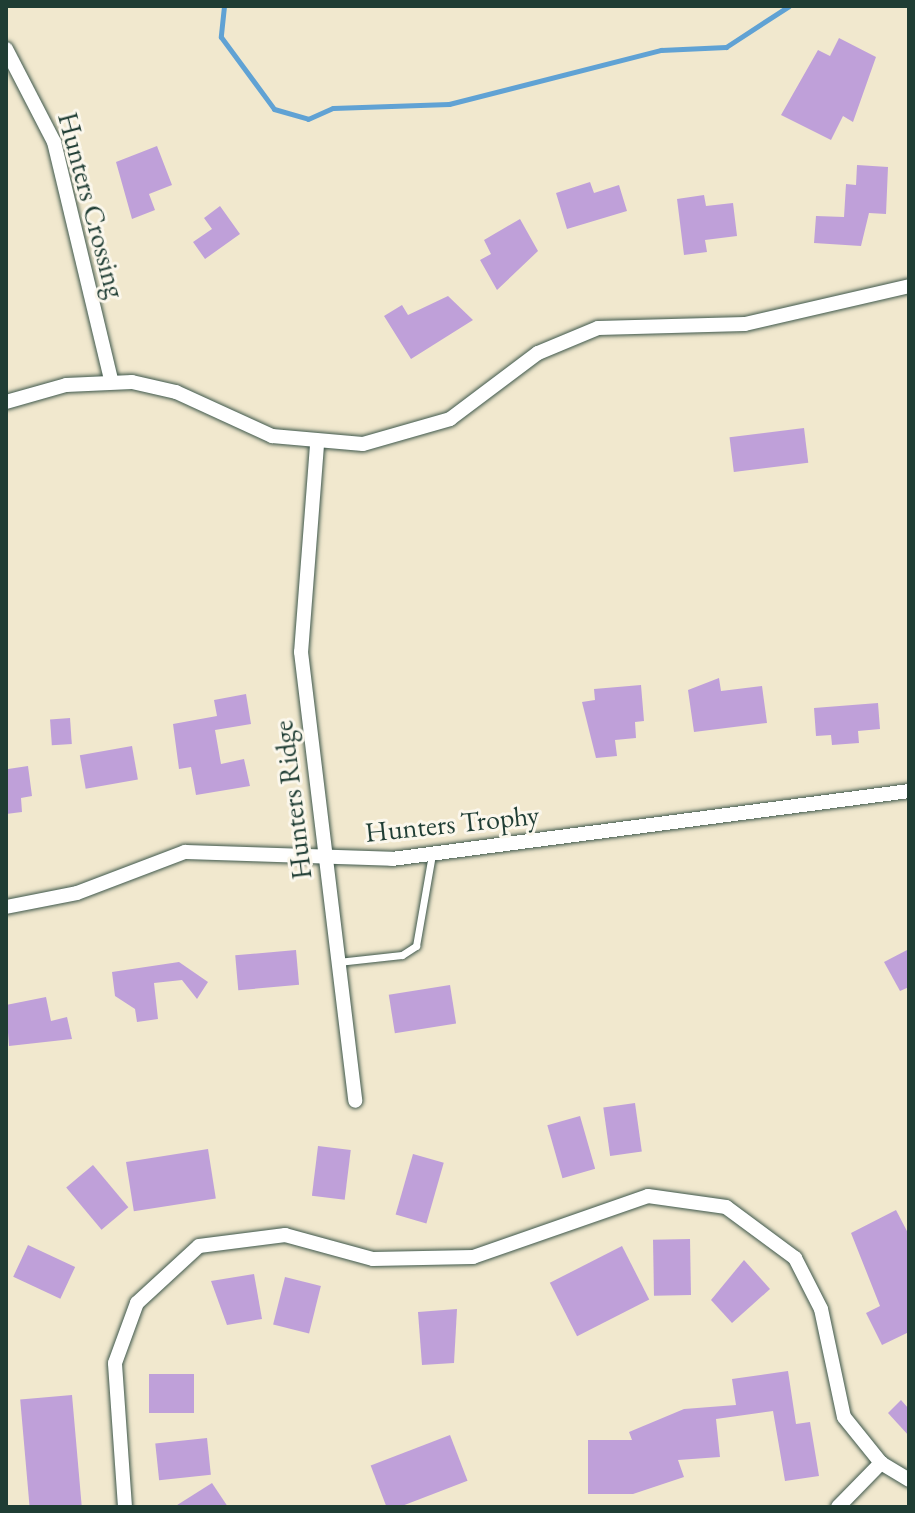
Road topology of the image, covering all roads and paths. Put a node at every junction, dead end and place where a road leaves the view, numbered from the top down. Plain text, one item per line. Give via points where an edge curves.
1 (6, 49) edge
2 (909, 286) edge
3 (111, 380) junction
4 (6, 402) edge
5 (317, 445) junction
6 (909, 791) edge
7 (432, 854) junction
8 (326, 858) junction
9 (6, 907) edge
10 (338, 962) junction
11 (355, 1101) dead end
12 (881, 1463) junction
13 (909, 1480) edge
14 (125, 1507) edge
15 (838, 1507) edge

1 - 3 street, Hunters Crossing via 54,142
2 - 5 street via 745,324 598,328 538,353 471,406 423,431
3 - 4 street
3 - 5 street via 176,392 272,436
5 - 8 street, Hunters Ridge via 300,642
6 - 7 street, Hunters Trophy
7 - 8 street, Hunters Trophy
7 - 10 lane via 416,946 402,955
8 - 9 street, Hunters Trophy via 185,852 77,893
8 - 10 street, Hunters Ridge
10 - 11 street, Hunters Ridge
12 - 13 street
12 - 14 street via 844,1417 821,1309 795,1258 726,1207 648,1196 473,1257 373,1259 285,1235 199,1246 137,1303 115,1363
12 - 15 street

